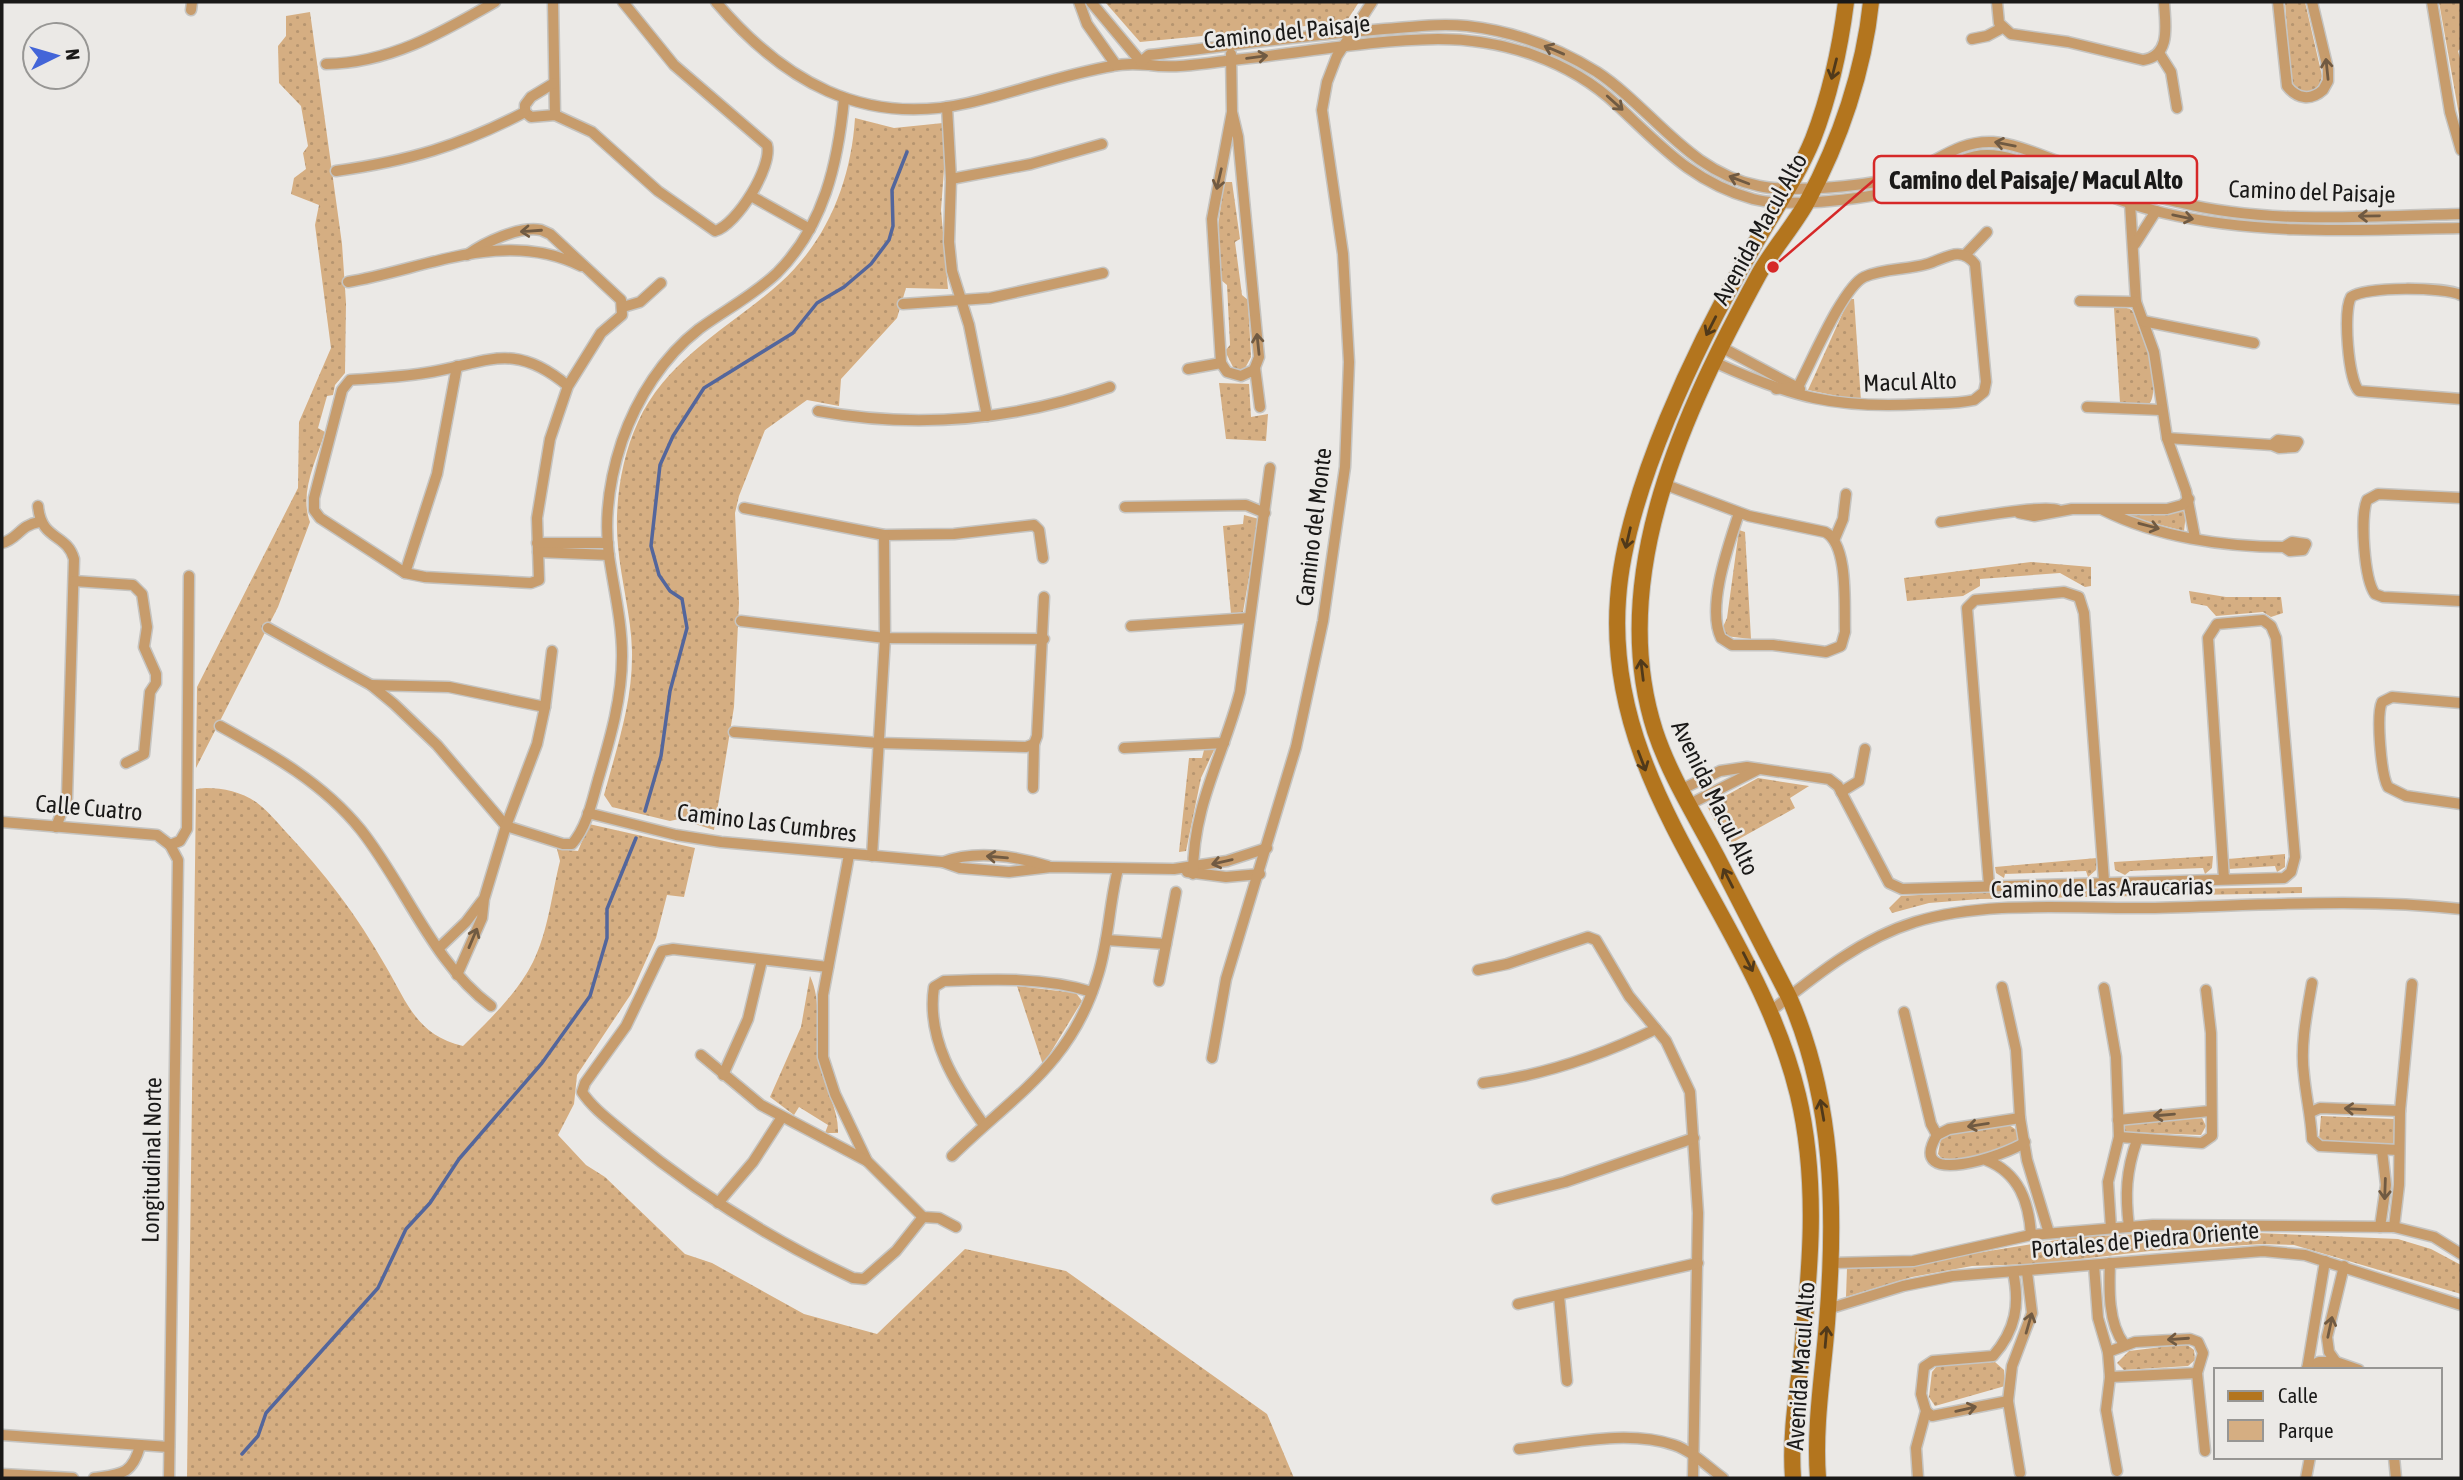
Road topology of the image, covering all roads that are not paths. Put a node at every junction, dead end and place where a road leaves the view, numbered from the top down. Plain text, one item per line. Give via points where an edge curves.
1 (495, 2) edge
2 (553, 2) edge
3 (623, 2) edge
4 (716, 2) edge
5 (1079, 2) edge
6 (1091, 2) edge
7 (1372, 2) edge
8 (1846, 2) edge
9 (1871, 2) edge
10 (1997, 2) edge
11 (2164, 2) edge
12 (2278, 2) edge
13 (2312, 2) edge
14 (2432, 2) edge
15 (2002, 28) junction
16 (1353, 32) junction
17 (1972, 39) dead end
18 (1230, 46) junction
19 (1343, 46) junction
20 (2159, 53) junction
21 (1231, 61) junction
22 (1141, 62) junction
23 (326, 64) dead end
24 (1116, 65) junction
25 (554, 83) junction
26 (844, 99) junction
27 (947, 107) junction
28 (2178, 108) dead end
29 (525, 112) junction
30 (1232, 112) junction
31 (555, 115) junction
32 (1102, 144) dead end
33 (2461, 150) edge
34 (336, 171) dead end
35 (951, 179) junction
36 (1810, 194) junction
37 (751, 196) junction
38 (1784, 196) junction
39 (2130, 203) junction
40 (2156, 211) junction
41 (2461, 214) edge
42 (2461, 228) edge
43 (810, 229) junction
44 (1987, 232) dead end
45 (2135, 244) junction
46 (467, 254) junction
47 (1965, 255) junction
48 (583, 268) junction
49 (1102, 273) dead end
50 (348, 282) dead end
51 (661, 283) dead end
52 (2461, 295) edge
53 (961, 301) junction
54 (2080, 301) dead end
55 (2136, 302) junction
56 (903, 304) dead end
57 (623, 307) junction
58 (2143, 321) junction
59 (2254, 343) dead end
60 (1717, 354) junction
61 (1221, 363) junction
62 (457, 366) junction
63 (1255, 368) junction
64 (1188, 369) dead end
65 (568, 386) junction
66 (1110, 387) dead end
67 (1798, 387) junction
68 (1776, 389) junction
69 (2461, 399) edge
70 (1817, 401) junction
71 (1260, 407) dead end
72 (2087, 407) dead end
73 (2161, 410) junction
74 (818, 411) dead end
75 (987, 416) junction
76 (2167, 438) junction
77 (2272, 444) dead end
78 (1270, 468) dead end
79 (1666, 485) junction
80 (1846, 494) dead end
81 (2189, 499) junction
82 (2458, 500) edge
83 (38, 506) dead end
84 (1125, 507) dead end
85 (744, 508) dead end
86 (2104, 510) junction
87 (1265, 513) junction
88 (1739, 513) junction
89 (39, 522) junction
90 (1941, 522) dead end
91 (884, 535) junction
92 (1835, 538) junction
93 (2195, 538) junction
94 (2, 542) edge
95 (2284, 547) dead end
96 (537, 548) junction
97 (608, 549) junction
98 (1043, 558) dead end
99 (405, 572) junction
100 (189, 576) dead end
101 (74, 581) junction
102 (1044, 597) dead end
103 (2461, 601) edge
104 (1249, 618) junction
105 (741, 621) dead end
106 (1131, 626) dead end
107 (268, 628) dead end
108 (885, 638) junction
109 (1044, 639) junction
110 (552, 651) dead end
111 (371, 684) junction
112 (2461, 703) edge
113 (545, 707) junction
114 (220, 726) dead end
115 (734, 732) dead end
116 (879, 743) junction
117 (1224, 743) junction
118 (1034, 744) junction
119 (1124, 748) dead end
120 (1865, 749) dead end
121 (125, 763) dead end
122 (1759, 769) junction
123 (1715, 773) junction
124 (1033, 788) dead end
125 (1722, 788) junction
126 (1841, 792) junction
127 (1684, 798) junction
128 (2461, 804) edge
129 (588, 813) junction
130 (2, 822) edge
131 (506, 826) junction
132 (55, 827) junction
133 (170, 845) junction
134 (1268, 848) junction
135 (849, 855) junction
136 (872, 856) junction
137 (1118, 869) junction
138 (1193, 870) junction
139 (1260, 874) junction
140 (2224, 879) junction
141 (2104, 881) junction
142 (1989, 885) junction
143 (1175, 892) dead end
144 (484, 899) junction
145 (2461, 909) edge
146 (1106, 940) junction
147 (1166, 944) junction
148 (440, 947) junction
149 (762, 960) junction
150 (828, 967) junction
151 (1478, 970) dead end
152 (457, 975) junction
153 (1159, 981) dead end
154 (2312, 983) dead end
155 (2412, 984) dead end
156 (2002, 987) dead end
157 (2104, 988) dead end
158 (2206, 990) dead end
159 (1092, 992) junction
160 (1789, 997) junction
161 (491, 1006) dead end
162 (1771, 1011) junction
163 (1904, 1012) dead end
164 (1656, 1029) junction
165 (701, 1055) dead end
166 (1212, 1058) dead end
167 (723, 1075) junction
168 (1483, 1083) dead end
169 (2210, 1111) junction
170 (2400, 1111) junction
171 (2311, 1112) junction
172 (782, 1117) junction
173 (2020, 1118) junction
174 (846, 1120) junction
175 (2118, 1120) junction
176 (984, 1125) junction
177 (1937, 1135) junction
178 (2119, 1137) junction
179 (1694, 1138) junction
180 (827, 1139) junction
181 (2137, 1140) junction
182 (2025, 1142) junction
183 (2382, 1150) junction
184 (2398, 1150) junction
185 (952, 1156) dead end
186 (1986, 1160) junction
187 (867, 1161) junction
188 (1811, 1189) junction
189 (1832, 1191) junction
190 (1497, 1199) dead end
191 (718, 1203) junction
192 (923, 1217) junction
193 (956, 1227) dead end
194 (2129, 1227) junction
195 (2380, 1227) junction
196 (2394, 1227) junction
197 (2111, 1228) junction
198 (2049, 1233) junction
199 (2031, 1236) junction
200 (2461, 1254) edge
201 (2325, 1261) junction
202 (1832, 1263) junction
203 (2110, 1263) junction
204 (1698, 1264) junction
205 (2094, 1265) junction
206 (2344, 1266) junction
207 (2013, 1272) junction
208 (2027, 1272) junction
209 (1559, 1296) junction
210 (1807, 1303) junction
211 (1518, 1304) dead end
212 (2461, 1305) edge
213 (1828, 1309) junction
214 (2124, 1344) junction
215 (2108, 1352) junction
216 (1993, 1356) junction
217 (2336, 1362) junction
218 (2012, 1366) junction
219 (1800, 1367) junction
220 (2307, 1368) edge
221 (2309, 1368) edge
222 (2353, 1368) edge
223 (2197, 1373) junction
224 (1823, 1374) junction
225 (2110, 1377) junction
226 (1567, 1381) dead end
227 (2008, 1401) junction
228 (1926, 1411) junction
229 (2, 1435) edge
230 (140, 1446) junction
231 (169, 1447) junction
232 (1519, 1448) dead end
233 (2205, 1451) dead end
234 (1693, 1455) junction
235 (2310, 1459) edge
236 (2394, 1459) edge
237 (2118, 1471) dead end
238 (2020, 1473) dead end
239 (2, 1474) edge
240 (73, 1478) edge
241 (94, 1478) edge
242 (169, 1478) edge
243 (1693, 1478) edge
244 (1723, 1478) edge
245 (1793, 1478) edge
246 (1818, 1478) edge
247 (1919, 1478) edge
248 (2306, 1478) edge
249 (2396, 1478) edge

1 - 23 street via 405,50 375,59
2 - 25 street
3 - 37 street via 674,65 767,145 768,156
4 - 26 street, Camino del Paisaje via 780,65
5 - 24 street via 1087,24
6 - 22 street
7 - 16 street, Camino del Monte
8 -> 38 street, Avenida Macul Alto via 1821,116
9 - 36 street, Avenida Macul Alto via 1856,81
10 - 15 street
11 - 20 street via 2166,36
12 -> 13 street via 2287,86 2298,97 2308,98 2323,90 2328,76
14 - 33 street
15 - 17 street
15 - 20 street via 2018,36 2068,42 2137,60 2149,60
16 - 18 street, Camino del Paisaje
16 - 19 street, Camino del Monte
38 -> 16 street, Camino del Paisaje via 1702,162 1605,78 1526,39 1453,25
18 - 21 street
18 - 22 street, Camino del Paisaje via 1149,55
21 -> 19 street, Camino del Paisaje
19 -> 38 street, Camino del Paisaje via 1466,40 1534,55 1604,94 1663,151 1697,175 1734,192
19 - 134 street, Camino del Monte via 1327,82 1322,110 1338,210 1349,332 1345,467 1313,674
20 - 28 street via 2171,72
21 - 22 street, Camino del Paisaje via 1150,66
21 - 30 street
22 - 24 street, Camino del Paisaje
24 - 27 street, Camino del Paisaje
25 - 29 street via 531,97
25 - 31 street
26 - 27 street, Camino del Paisaje via 890,110
26 - 43 street via 830,183
27 - 35 street
29 - 31 street via 528,116
29 - 34 street via 453,146
30 -> 61 street via 1212,219
63 -> 30 street via 1259,353
31 - 37 street via 592,132 658,191 715,231
32 - 35 street
35 - 53 street via 949,242
36 - 38 street, Camino del Paisaje
36 - 39 street, Camino del Paisaje via 1897,190 1965,159 1988,155 2016,160
41 -> 36 street, Camino del Paisaje via 2278,217 2227,212 2149,195 1997,142 1960,146 1900,176
36 - 60 street, Avenida Macul Alto via 1761,270
37 - 43 street
38 -> 162 street, Avenida Macul Alto via 1711,326 1666,428 1630,527 1620,575 1617,624 1624,698 1645,770
39 - 40 street, Camino del Paisaje
39 - 45 street
40 -> 42 street, Camino del Paisaje via 2266,230
40 - 45 street
43 - 97 street via 776,273 685,341 649,384 629,422 616,463
44 - 47 street
45 - 55 street
46 - 48 street via 506,248 532,250
48 -> 46 street via 550,233 535,229
46 - 50 street
47 - 67 street via 1860,279 1846,295
47 - 70 street, Macul Alto via 1978,273 1986,382 1982,395 1969,401 1875,407
48 - 57 street via 621,300
49 - 53 street
51 - 57 street via 640,302
52 - 69 street via 2444,290 2360,292 2349,300 2346,311 2352,380 2359,391
53 - 56 street
53 - 75 street
54 - 55 street
55 - 58 street
57 - 65 street via 622,315 601,333
58 - 59 street
58 - 73 street via 2154,352
60 - 67 street
60 - 68 street, Macul Alto
60 - 79 street, Avenida Macul Alto
61 - 63 street via 1227,372 1238,376
61 - 64 street
62 - 65 street via 491,357 514,359 546,370
62 - 99 street via 437,474
62 - 99 street via 350,380 314,498 320,518
63 - 71 street
65 - 96 street via 544,466
66 - 75 street via 1045,406
67 - 68 street, Macul Alto
67 - 70 street
68 - 70 street, Macul Alto
72 - 73 street
73 - 76 street
74 - 75 street via 905,420
76 - 77 street
76 - 81 street
78 - 87 street
79 - 88 street
127 -> 79 street, Avenida Macul Alto via 1648,705 1639,637 1644,563
80 - 92 street
81 - 86 street via 2166,509
81 - 93 street
82 - 103 street via 2374,495 2363,508 2368,580 2375,594
83 - 89 street
84 - 87 street via 1246,505
85 - 91 street
86 - 90 street via 2041,506
86 -> 93 street
87 - 104 street
88 - 92 street
88 - 92 street via 1717,608 1719,635 1732,645 1826,652 1841,646 1845,619
89 - 94 street via 27,524
89 - 101 street via 72,551
91 - 98 street via 954,534 1034,525
91 - 108 street
93 - 95 street
96 - 97 street
96 - 99 street via 541,573 539,580 531,583
97 - 129 street via 621,629 621,679 615,719
100 - 133 street via 187,829 180,841
101 - 121 street via 133,585 142,594 147,626 144,646 156,683 150,692 144,754
101 - 132 street via 67,798
102 - 109 street
104 - 106 street
104 - 117 street via 1240,692
105 - 108 street
107 - 111 street
108 - 109 street
108 - 116 street
109 - 118 street
110 - 113 street
111 - 113 street via 449,687
111 - 131 street via 437,746
112 - 128 street via 2392,697 2382,702 2379,717 2388,787 2406,796
113 - 131 street via 537,744
114 - 148 street via 301,773 344,810
115 - 116 street
116 - 118 street
116 - 136 street
117 - 119 street
117 - 138 street via 1199,811
118 - 124 street
120 - 126 street via 1859,781
122 - 123 street
122 - 125 street
122 - 126 street via 1829,779
123 - 125 street
123 - 127 street
125 - 127 street
126 - 142 street via 1895,888
160 -> 127 street, Avenida Macul Alto
129 - 131 street via 572,844
129 - 135 street, Camino Las Cumbres via 676,835
130 - 132 street, Calle Cuatro
131 - 144 street
132 - 133 street, Calle Cuatro via 157,835
133 - 231 street, Longitudinal Norte via 178,860
134 -> 138 street, Camino Las Cumbres
134 - 139 street, Camino del Monte
135 - 136 street, Camino Las Cumbres
135 - 150 street
136 - 137 street, Camino Las Cumbres via 943,862 957,856 982,856 1026,859 1051,867
137 - 138 street, Camino Las Cumbres
137 - 146 street
138 - 139 street, Camino Las Cumbres via 1226,877
139 - 166 street, Camino del Monte via 1227,979
140 - 140 street via 2208,638 2217,624 2263,620 2276,638 2294,864 2284,878
140 - 141 street
141 - 142 street
141 - 142 street via 2084,613 2079,597 2064,592 1975,600 1967,608
143 - 147 street
144 - 148 street
152 -> 144 street via 482,918
145 - 160 street, Camino de Las Araucarias via 2357,905 1955,913 1913,922 1876,937
146 - 147 street
146 - 159 street
147 - 153 street
148 - 152 street
149 - 150 street
149 - 167 street via 748,1020
149 - 191 street via 662,951 626,1026 582,1092 650,1154
150 - 174 street via 821,1019 823,1057
151 - 164 street via 1588,937 1597,940 1629,996
152 - 161 street
154 - 171 street via 2304,1045
155 - 170 street
156 - 173 street via 2016,1050
157 - 175 street via 2116,1057
158 - 169 street via 2211,1033
159 - 176 street via 1077,1026 1050,1066
159 - 176 street via 1030,981 944,981 934,987 935,1027 947,1067
160 - 162 street, Camino de Las Araucarias
189 -> 160 street, Avenida Macul Alto via 1818,1084
162 - 188 street, Avenida Macul Alto via 1799,1099
163 - 177 street
164 - 168 street via 1571,1065
164 - 179 street via 1690,1092
165 - 167 street
167 - 172 street
169 -> 175 street
169 - 181 street via 2213,1130 2208,1140
170 -> 171 street via 2320,1108
170 - 184 street
171 - 183 street via 2312,1139 2320,1146
172 - 180 street
172 - 191 street via 753,1162
173 -> 177 street
173 - 182 street
174 - 180 street via 840,1139
174 - 187 street
175 - 178 street
176 - 185 street
177 - 186 street via 1933,1153 1941,1164
178 - 181 street
178 - 197 street via 2108,1182
179 - 190 street via 1565,1182
179 - 204 street
180 - 187 street
181 - 194 street via 2127,1173
182 - 186 street
182 - 198 street via 2030,1175
183 - 184 street
183 -> 195 street via 2386,1185
184 - 196 street
186 - 199 street via 2007,1171 2018,1185
187 - 192 street
188 - 189 street via 1822,1184
188 - 210 street, Avenida Macul Alto
189 - 202 street, Avenida Macul Alto
191 - 192 street via 781,1241 853,1278 864,1279
192 - 193 street via 939,1218
194 - 195 street
194 - 197 street
195 - 196 street
196 - 200 street via 2434,1237
197 - 198 street
198 - 199 street
199 - 202 street via 1913,1261
201 - 203 street, Portales de Piedra Oriente via 2263,1251
201 - 206 street, Portales de Piedra Oriente
201 - 220 street
202 - 213 street, Avenida Macul Alto
203 - 205 street, Portales de Piedra Oriente
203 - 214 street via 2114,1321
204 - 209 street
204 - 234 street
205 - 208 street, Portales de Piedra Oriente
205 - 215 street via 2098,1318
206 - 212 street, Portales de Piedra Oriente
217 -> 206 street via 2327,1337
207 - 208 street, Portales de Piedra Oriente
207 - 213 street, Portales de Piedra Oriente via 1928,1280
207 - 216 street via 2018,1301 2014,1321
218 -> 208 street via 2032,1313
209 - 211 street
209 - 226 street
210 - 213 street via 1818,1312
210 - 219 street, Avenida Macul Alto
224 -> 213 street, Avenida Macul Alto
214 - 215 street
223 -> 214 street via 2203,1353 2194,1339
215 - 225 street
216 - 218 street
216 - 228 street via 1933,1361 1924,1367 1920,1394
217 - 221 street via 2319,1362
217 - 222 street
218 - 227 street
219 - 224 street via 1810,1377
219 - 245 street, Avenida Macul Alto via 1793,1422
223 - 225 street
223 - 233 street
224 - 246 street, Avenida Macul Alto
225 - 237 street via 2106,1410
228 -> 227 street via 1943,1415
227 - 238 street
228 - 247 street via 1916,1448
229 - 230 street
230 - 231 street
230 - 241 street via 129,1469
231 - 242 street, Longitudinal Norte
232 - 234 street via 1626,1438 1677,1445
234 - 243 street
234 - 244 street
235 - 248 street
236 - 249 street
239 - 240 street

